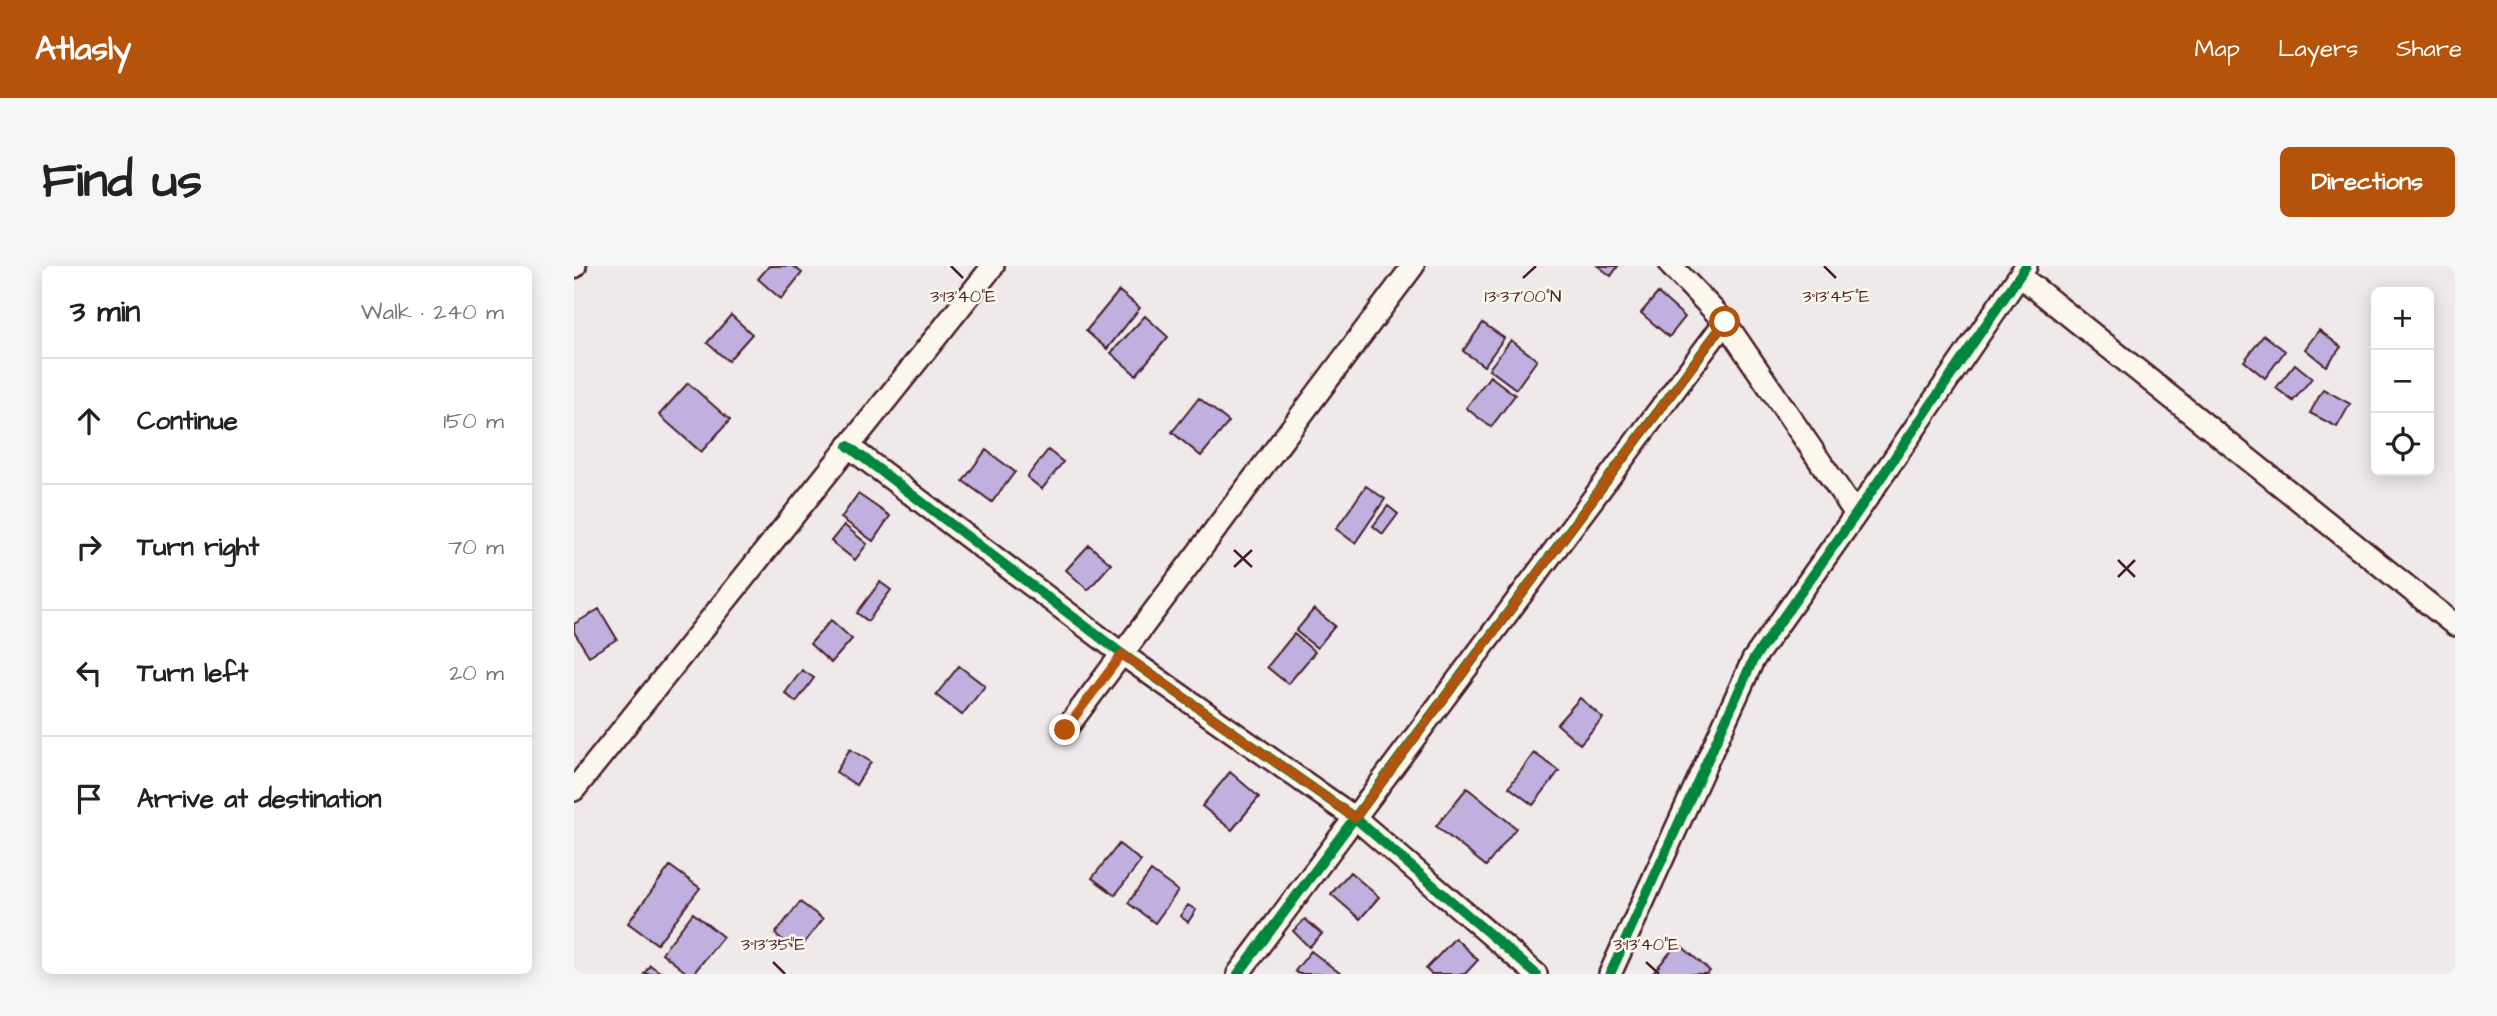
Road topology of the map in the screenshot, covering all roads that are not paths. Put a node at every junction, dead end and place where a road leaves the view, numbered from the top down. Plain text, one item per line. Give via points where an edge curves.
1 (993, 266) edge
2 (1413, 266) edge
3 (1671, 266) edge
4 (2023, 271) edge
5 (1725, 322) junction
6 (848, 446) junction
7 (1856, 514) junction
8 (2455, 625) edge
9 (1122, 654) junction
10 (1065, 730) dead end
11 (574, 790) edge
12 (1355, 818) junction
13 (1238, 974) edge
14 (1536, 974) edge
15 (1611, 974) edge

1 - 6 street
2 - 9 street
3 - 5 street
4 - 7 street
4 - 8 street
5 - 7 street
5 - 12 street
6 - 9 street
6 - 11 street
7 - 15 street via 1753,660
9 - 10 street
9 - 12 street
12 - 13 street
12 - 14 street

